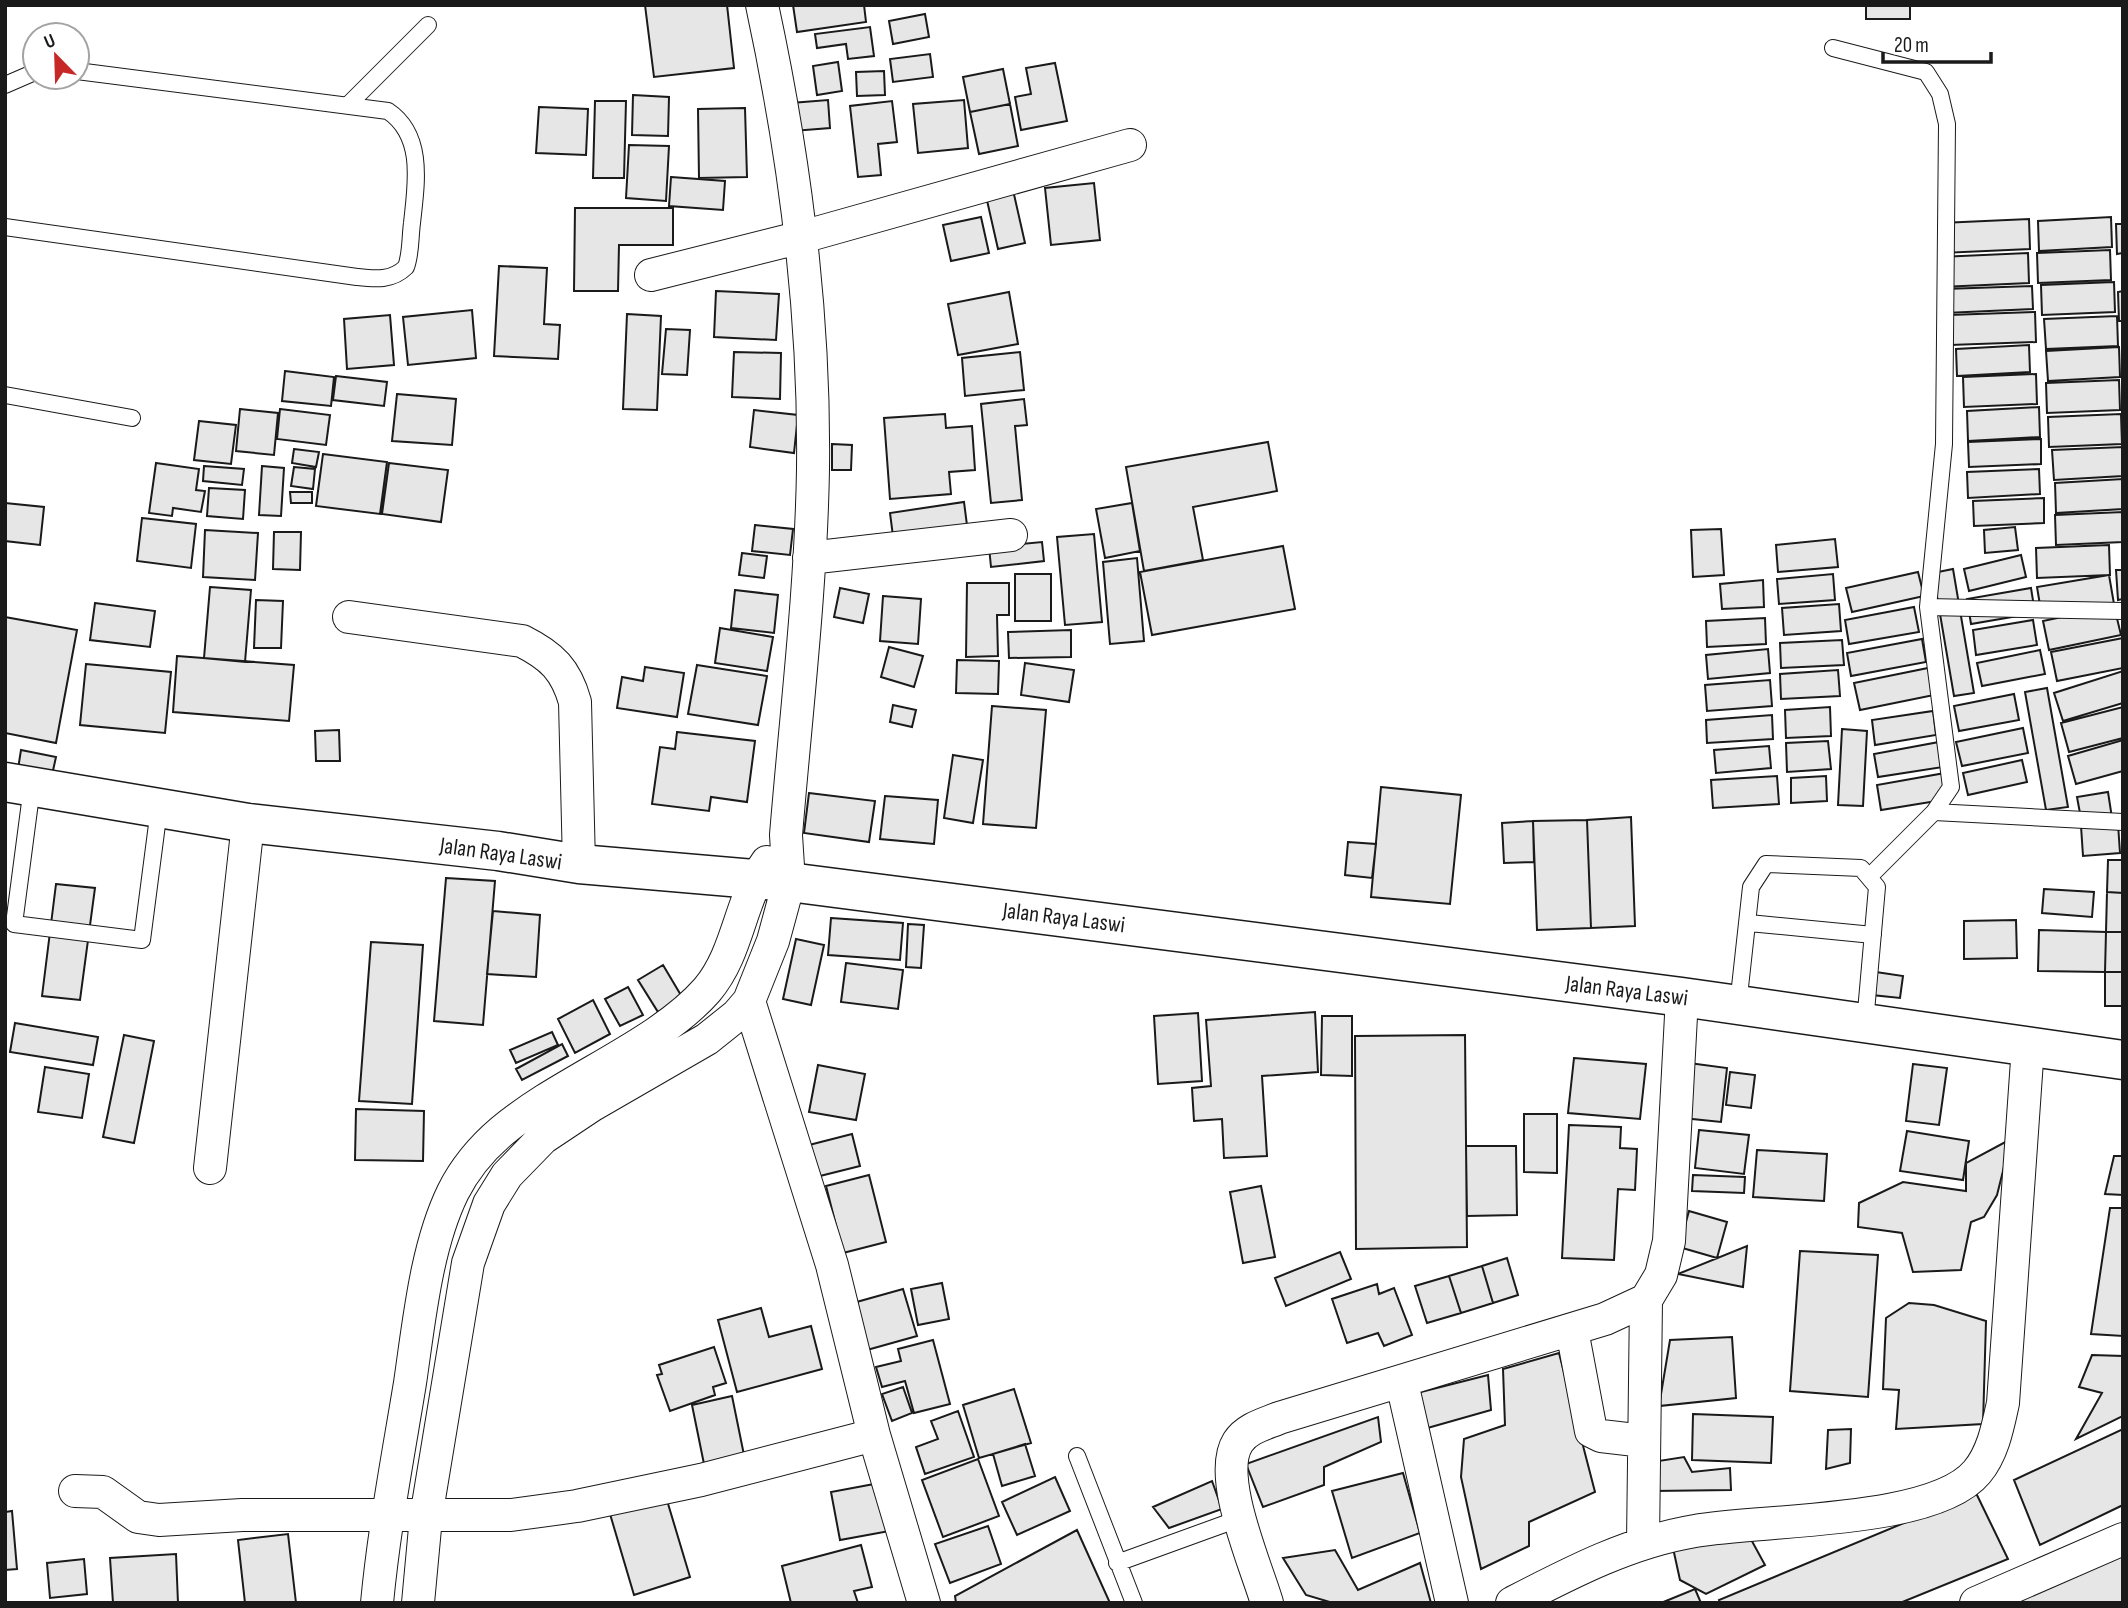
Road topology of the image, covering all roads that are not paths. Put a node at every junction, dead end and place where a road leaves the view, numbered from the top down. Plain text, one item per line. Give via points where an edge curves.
1 (762, 5) edge
2 (428, 25) dead end
3 (1833, 48) dead end
4 (91, 73) edge
5 (349, 104) junction
6 (1130, 145) dead end
7 (5, 227) edge
8 (802, 237) junction
9 (650, 275) dead end
10 (5, 395) edge
11 (132, 418) dead end
12 (1011, 535) dead end
13 (808, 558) junction
14 (1928, 607) junction
15 (2123, 611) edge
16 (349, 617) dead end
17 (19, 785) edge
18 (159, 809) junction
19 (1934, 812) junction
20 (2123, 822) edge
21 (248, 823) junction
22 (579, 864) junction
23 (1870, 876) junction
24 (772, 880) junction
25 (1749, 923) junction
26 (1873, 935) junction
27 (1682, 997) junction
28 (749, 1001) junction
29 (1738, 1005) junction
30 (1865, 1023) junction
31 (2028, 1046) junction
32 (2123, 1060) edge
33 (210, 1168) dead end
34 (1646, 1300) junction
35 (1572, 1330) junction
36 (1402, 1383) junction
37 (874, 1435) junction
38 (1644, 1441) junction
39 (1077, 1456) dead end
40 (75, 1491) dead end
41 (388, 1515) junction
42 (426, 1517) junction
43 (1241, 1518) junction
44 (2123, 1539) edge
45 (1643, 1543) junction
46 (1117, 1563) junction
47 (377, 1603) edge
48 (418, 1603) edge
49 (924, 1603) edge
50 (1134, 1603) edge
51 (1268, 1603) edge
52 (1452, 1603) edge
53 (1512, 1603) edge
54 (1976, 1603) edge

1 - 8 street
2 - 5 lane
3 - 14 lane via 1926,72 1940,94 1947,124 1944,444
4 - 5 lane
5 - 7 lane via 388,111 412,143 416,168 408,258 405,267 390,277 357,277
6 - 8 street
8 - 9 street
8 - 13 street via 812,374
10 - 11 lane
12 - 13 street
13 - 24 street via 786,835
14 - 15 lane
14 - 19 lane via 1951,786
16 - 22 street via 522,641 557,665 569,679 575,702
17 - 18 main road, Jalan Raya Laswi
17 - 18 lane via 14,924 142,940
18 - 21 main road, Jalan Raya Laswi
19 - 20 lane
19 - 23 lane
21 - 22 main road, Jalan Raya Laswi
21 - 33 street
22 - 24 main road, Jalan Raya Laswi
23 - 25 lane via 1845,866 1766,864 1751,887
23 - 26 lane via 1877,887
24 - 27 main road, Jalan Raya Laswi
24 - 28 street via 773,941
24 - 41 street via 705,992 654,1032 526,1112 488,1143 461,1176 439,1233 423,1300
25 - 26 lane
25 - 29 lane
26 - 30 lane
27 - 29 main road, Jalan Raya Laswi
27 - 34 street via 1669,1241 1661,1275
28 - 37 street via 832,1265
28 - 42 street via 707,1039 543,1138 507,1175 489,1204 468,1263
29 - 30 main road, Jalan Raya Laswi
30 - 31 main road, Jalan Raya Laswi
31 - 32 main road, Jalan Raya Laswi
31 - 45 street via 2003,1403 1995,1436 1976,1474 1940,1496 1874,1515 1739,1525
34 - 35 street
34 - 38 street
35 - 36 street
35 - 38 street via 1591,1431
36 - 43 street via 1279,1418 1247,1432 1233,1450 1230,1465
36 - 52 street
37 - 42 street via 701,1480 577,1506 511,1515
37 - 49 street
38 - 45 street
39 - 46 lane
40 - 41 street via 103,1492 138,1517 159,1520
41 - 42 street
41 - 47 street
42 - 48 street
43 - 46 lane
43 - 51 street
44 - 54 street
45 - 53 street
46 - 50 lane

